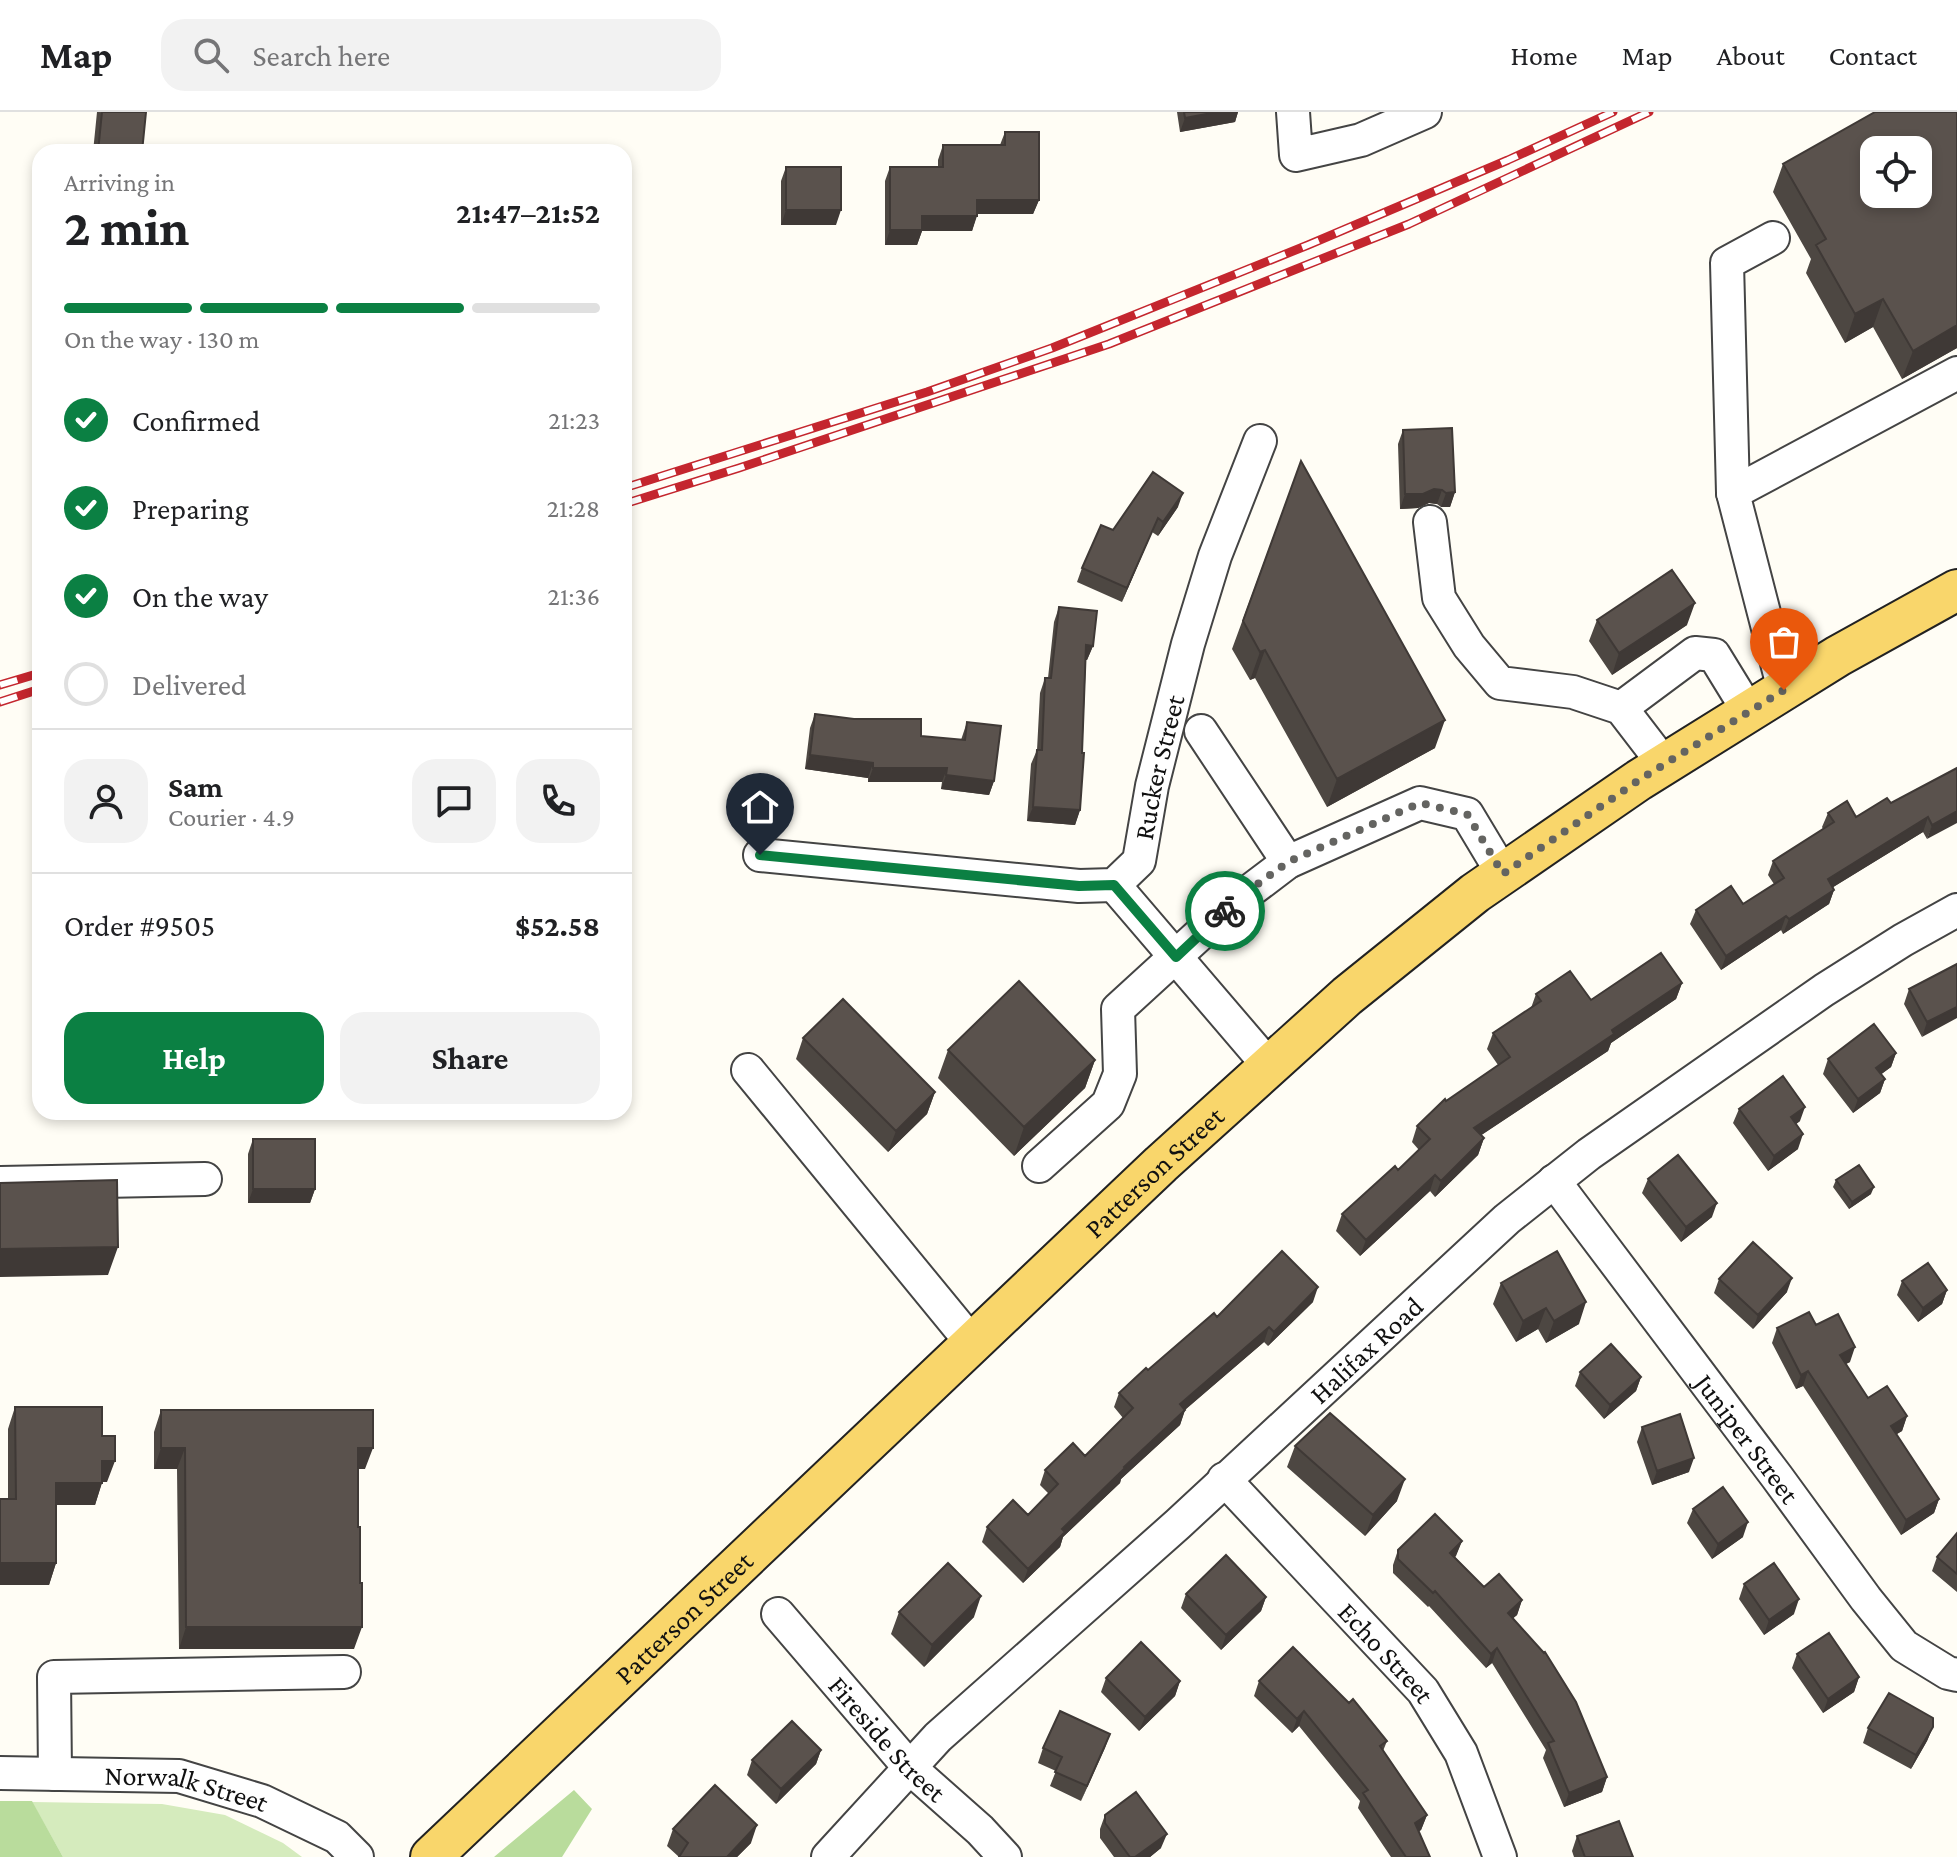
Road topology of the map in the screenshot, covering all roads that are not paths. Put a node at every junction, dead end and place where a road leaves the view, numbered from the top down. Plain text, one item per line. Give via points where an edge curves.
1 (1293, 112) edge
2 (1425, 112) edge
3 (1773, 238) dead end
4 (1957, 373) edge
5 (1260, 441) dead end
6 (1733, 493) junction
7 (1430, 522) dead end
8 (1957, 590) edge
9 (1784, 690) junction
10 (1621, 708) junction
11 (1749, 712) junction
12 (1201, 731) dead end
13 (1664, 764) junction
14 (760, 855) dead end
15 (1288, 862) junction
16 (1503, 874) junction
17 (1114, 885) junction
18 (1957, 910) edge
19 (1176, 957) junction
20 (1269, 1066) junction
21 (748, 1070) dead end
22 (1039, 1166) dead end
23 (205, 1179) dead end
24 (1554, 1181) junction
25 (0, 1183) edge
26 (972, 1343) junction
27 (1224, 1479) junction
28 (778, 1614) dead end
29 (344, 1672) dead end
30 (1957, 1675) edge
31 (910, 1768) junction
32 (0, 1773) edge
33 (55, 1774) junction
34 (357, 1857) edge
35 (431, 1857) edge
36 (828, 1857) edge
37 (1005, 1857) edge
38 (1500, 1857) edge

1 - 2 street via 1296,155 1361,140
3 - 6 street via 1727,263
4 - 6 street
5 - 17 street, Rucker Street via 1188,644 1139,861
6 - 9 street
7 - 10 street via 1439,598 1500,683 1573,692
8 - 9 main road, Patterson Street
9 - 11 main road, Patterson Street
10 - 11 street via 1695,653 1714,655
10 - 13 street
11 - 13 main road, Patterson Street
12 - 15 street
13 - 16 main road, Patterson Street
14 - 17 street
15 - 16 street via 1420,803 1467,814
15 - 19 street
16 - 20 main road, Patterson Street via 1347,996
17 - 19 street
18 - 24 street, Halifax Road via 1824,990
19 - 20 street
19 - 22 street via 1118,1009 1120,1074 1108,1104
20 - 26 main road, Patterson Street
21 - 26 street
23 - 25 street
24 - 27 street, Halifax Road
24 - 30 street, Juniper Street via 1904,1646
26 - 35 main road, Patterson Street
27 - 31 street, Halifax Road
27 - 38 street, Echo Street via 1423,1691 1461,1753
28 - 31 street, Fireside Street
29 - 33 street via 54,1677
31 - 36 street, Halifax Road
31 - 37 street, Fireside Street
32 - 33 street, Norwalk Street
33 - 34 street, Norwalk Street via 179,1776 262,1801 337,1837

